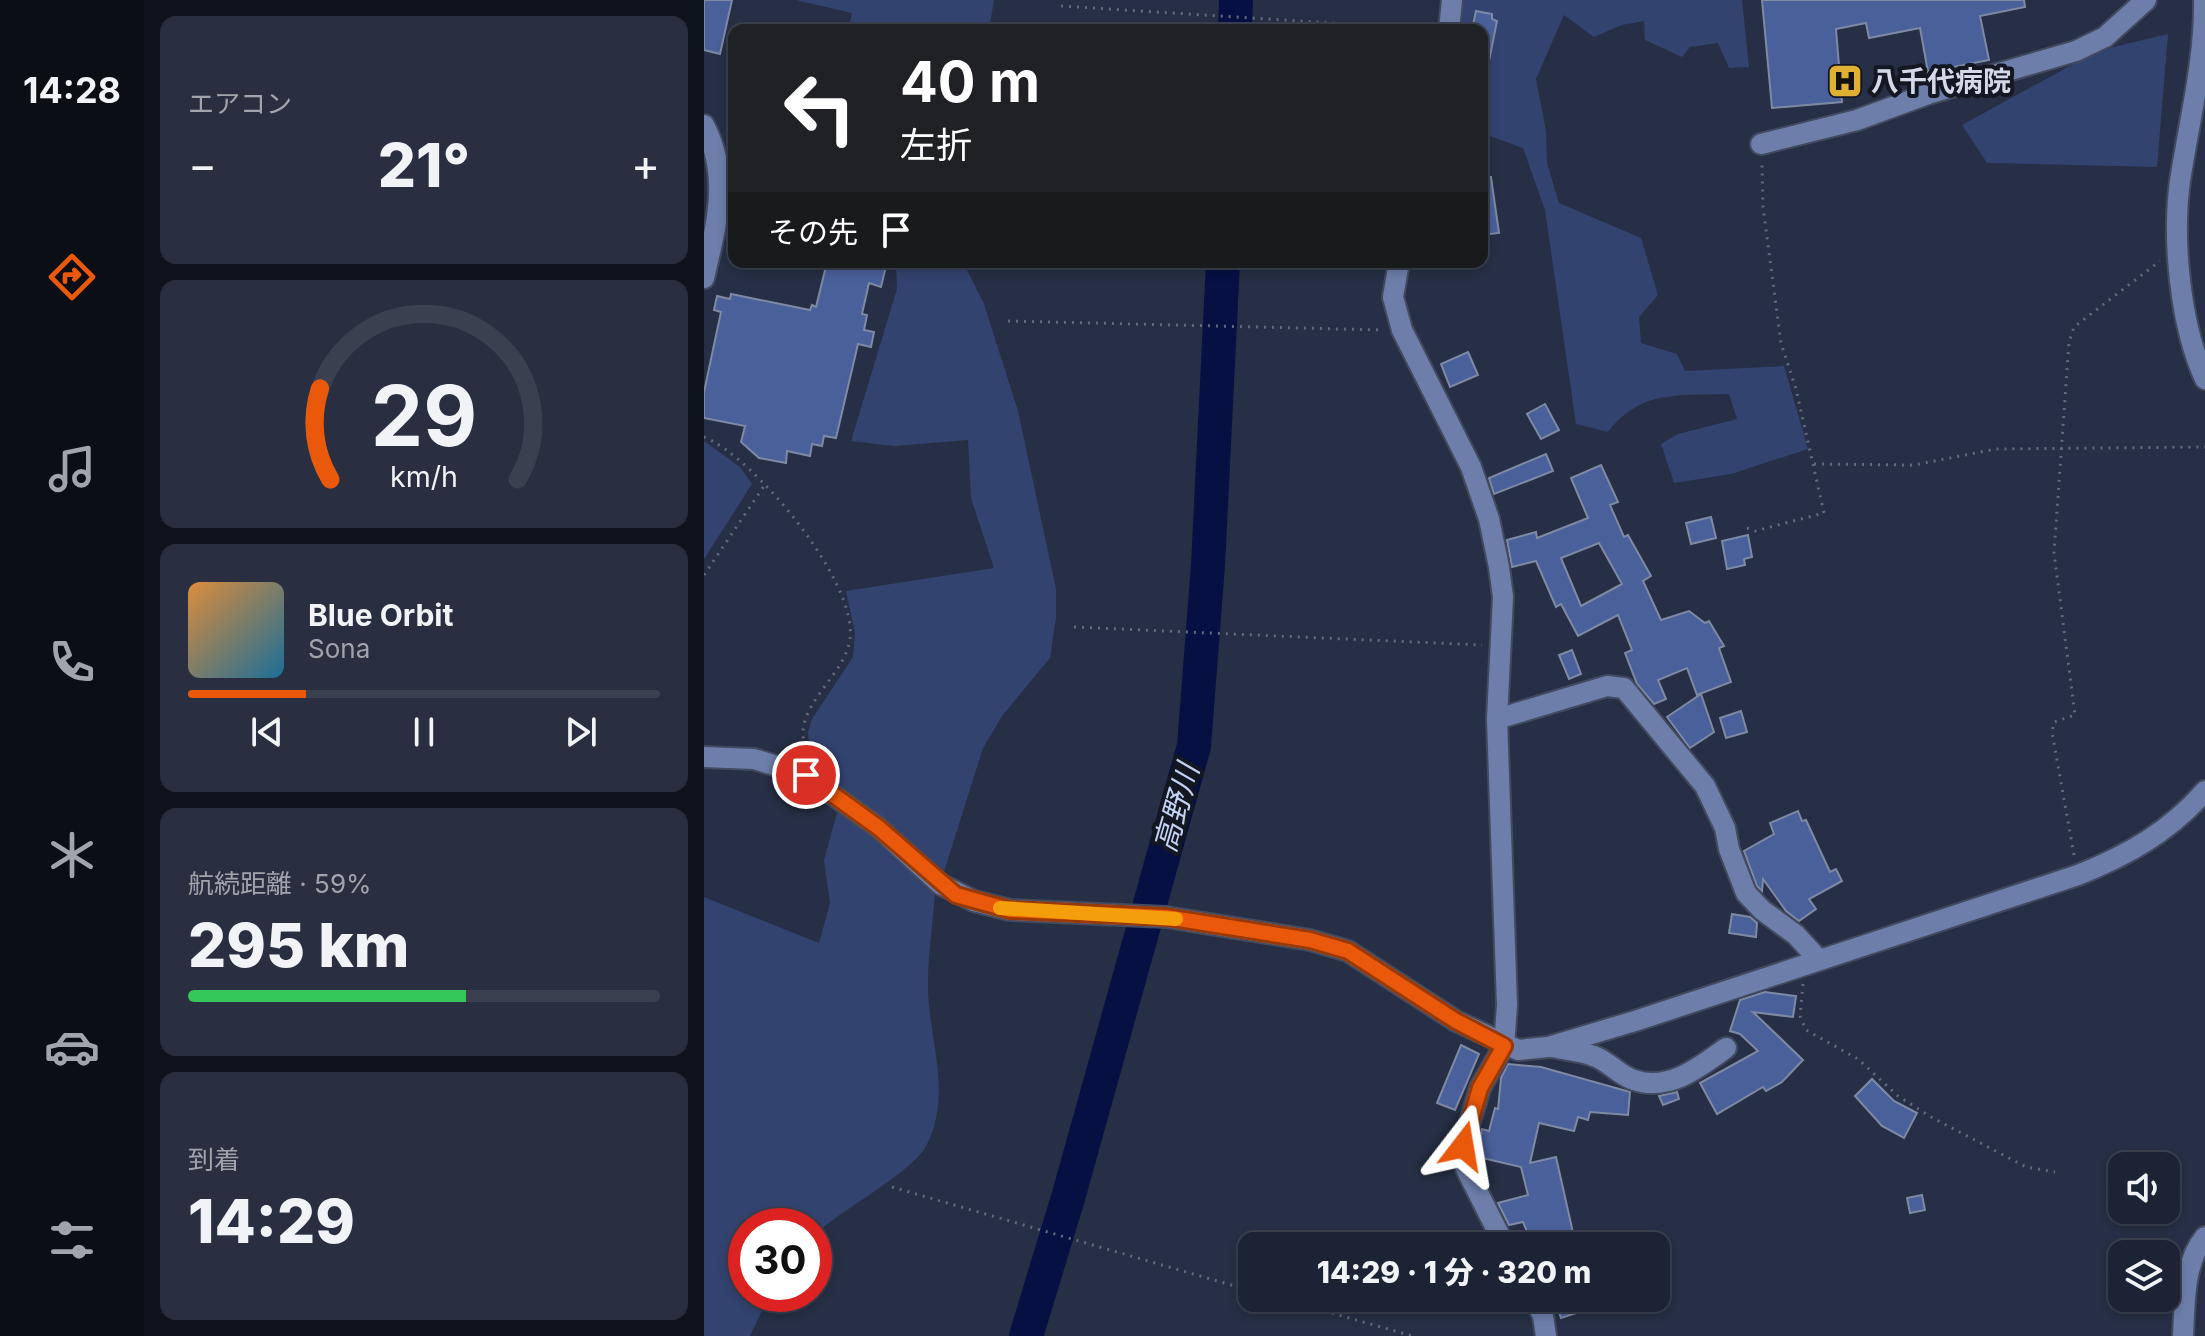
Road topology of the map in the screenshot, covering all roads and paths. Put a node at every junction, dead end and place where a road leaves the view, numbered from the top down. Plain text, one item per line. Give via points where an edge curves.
1 (1452, 0) edge
2 (2146, 0) edge
3 (2204, 0) edge
4 (1061, 6) dead end
5 (1348, 24) edge
6 (1450, 24) edge
7 (2203, 50) edge
8 (704, 125) edge
9 (1761, 144) joint
10 (2179, 247) junction
11 (1398, 268) edge
12 (704, 278) edge
13 (1008, 321) dead end
14 (1402, 330) junction
15 (2205, 379) edge
16 (704, 437) edge
17 (2205, 447) edge
18 (2061, 449) junction
19 (1813, 464) junction
20 (764, 486) junction
21 (1747, 528) dead end
22 (704, 575) edge
23 (1074, 627) dead end
24 (1502, 646) junction
25 (1497, 719) junction
26 (704, 757) edge
27 (806, 775) junction
28 (2205, 791) edge
29 (2078, 875) junction
30 (1812, 962) junction
31 (1504, 1046) junction
32 (1548, 1047) junction
33 (1726, 1048) dead end
34 (2055, 1172) dead end
35 (892, 1187) dead end
36 (1498, 1232) edge
37 (2205, 1237) edge
38 (1238, 1287) edge
39 (1328, 1312) edge
40 (1541, 1312) edge
41 (1413, 1336) edge
42 (1546, 1336) edge
43 (2183, 1336) edge

1 - 6 street
2 - 9 street via 2105,37 2076,51 1857,120
3 - 7 street
4 - 5 path
7 - 10 street via 2180,185
8 - 12 street via 721,183
9 - 19 path via 1781,343
10 - 15 street via 2179,282
10 - 18 path via 2074,327
11 - 14 street via 1393,297
13 - 14 path
14 - 24 street via 1471,467 1489,519 1503,597
16 - 20 path via 742,461
17 - 18 path
18 - 19 path via 1996,449 1914,465
18 - 29 path via 2054,553 2075,715 2054,722 2052,732
19 - 21 path via 1824,513 1755,531
20 - 22 path
20 - 27 path via 787,507 830,571 844,599 851,635 846,655 803,729
23 - 24 path
24 - 25 street
25 - 30 street via 1607,686 1624,688 1705,786 1722,818 1746,893 1796,935
25 - 31 street
26 - 27 street via 754,759
27 - 31 street via 879,828 956,895 1010,910 1166,917 1310,940 1348,951
28 - 29 street via 2181,818 2129,854
29 - 30 street
30 - 32 street
30 - 34 path via 1800,1016 1806,1030 1858,1059 1898,1096 1931,1117 2026,1167
31 - 32 street
31 - 36 street via 1480,1088 1463,1146 1466,1169
32 - 33 street via 1596,1057 1633,1080 1652,1082 1697,1070
35 - 38 path
37 - 43 street via 2185,1292
39 - 41 path
40 - 42 street

